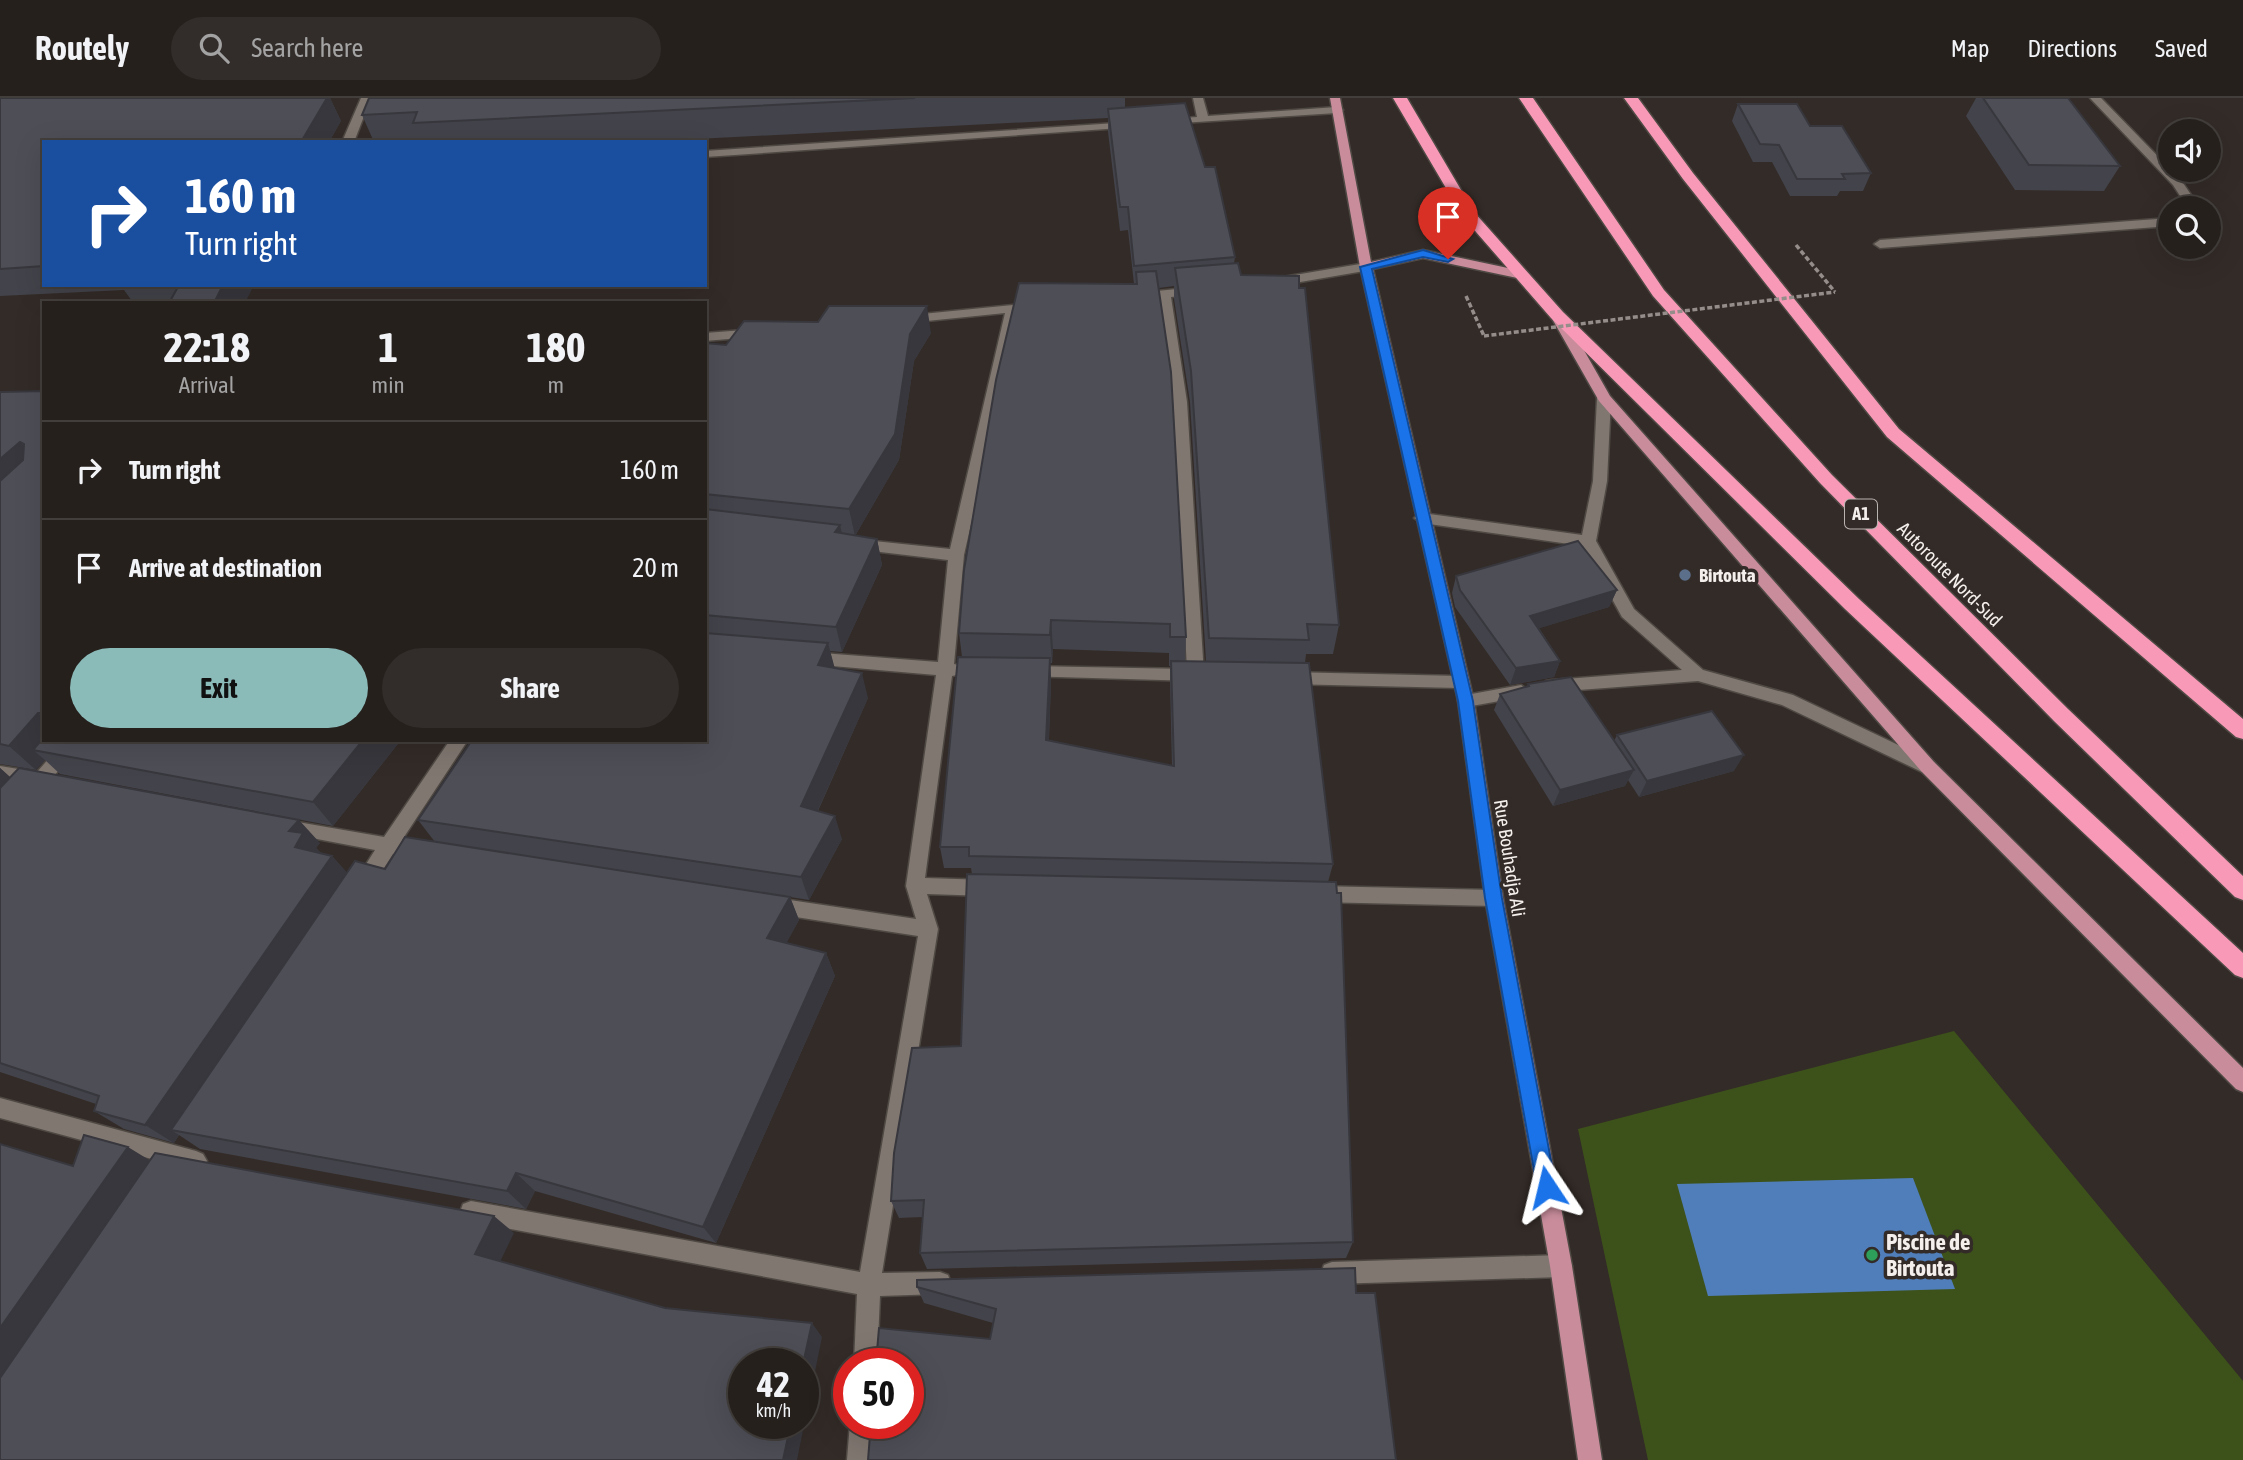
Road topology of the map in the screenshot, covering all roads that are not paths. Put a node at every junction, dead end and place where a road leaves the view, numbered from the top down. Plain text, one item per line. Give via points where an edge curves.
1 (366, 98) edge
2 (1198, 98) edge
3 (1400, 98) edge
4 (1526, 98) edge
5 (1631, 98) edge
6 (2095, 98) edge
7 (1336, 104) edge
8 (1203, 120) junction
9 (1161, 122) edge
10 (1147, 124) edge
11 (349, 140) edge
12 (707, 154) edge
13 (2186, 196) edge
14 (2158, 223) edge
15 (1880, 244) dead end
16 (1366, 267) junction
17 (1522, 275) junction
18 (1269, 284) edge
19 (1217, 289) edge
20 (1164, 294) junction
21 (1123, 298) edge
22 (1040, 306) edge
23 (1013, 309) junction
24 (1557, 315) junction
25 (892, 320) edge
26 (772, 331) edge
27 (707, 337) edge
28 (1604, 398) junction
29 (1422, 518) junction
30 (1588, 541) junction
31 (837, 542) edge
32 (956, 555) junction
33 (785, 656) edge
34 (946, 670) junction
35 (973, 671) edge
36 (1015, 671) edge
37 (1698, 675) junction
38 (1265, 677) edge
39 (1460, 682) junction
40 (1466, 701) junction
41 (2243, 732) edge
42 (74, 742) edge
43 (459, 742) edge
44 (1928, 767) junction
45 (0, 773) edge
46 (42, 779) junction
47 (68, 784) edge
48 (17, 808) edge
49 (268, 823) edge
50 (388, 846) junction
51 (442, 855) edge
52 (915, 886) junction
53 (1012, 888) edge
54 (2243, 890) edge
55 (1301, 894) edge
56 (1494, 898) junction
57 (753, 902) edge
58 (349, 904) edge
59 (929, 929) junction
60 (2243, 968) edge
61 (2243, 1082) edge
62 (0, 1108) edge
63 (194, 1135) edge
64 (175, 1164) junction
65 (219, 1166) edge
66 (450, 1208) edge
67 (1561, 1266) junction
68 (1312, 1273) edge
69 (966, 1283) edge
70 (869, 1285) junction
71 (866, 1348) edge
72 (861, 1439) edge
73 (859, 1460) edge
74 (1590, 1460) edge

1 - 11 street
2 - 8 street
3 - 17 highway via 1468,214
4 - 54 highway, Autoroute Nord-Sud / A1 via 1658,293 1798,448 2061,715
5 - 41 highway via 1893,433
6 - 13 street
7 - 8 street
7 - 16 main road, Rue Bouhadja Ali
8 - 9 street
10 - 12 street
14 - 15 street
16 - 17 main road via 1423,254
16 - 18 street
16 - 29 main road, Rue Bouhadja Ali
17 - 24 highway
19 - 20 street
20 - 21 street
20 - 36 street via 1180,402 1203,675
22 - 23 street
23 - 25 street
23 - 32 street
24 - 28 main road
24 - 60 highway via 1853,604
26 - 27 street
28 - 30 street via 1600,481
28 - 44 main road
29 - 30 street
29 - 39 main road, Rue Bouhadja Ali
30 - 37 street via 1628,613
31 - 32 street
32 - 34 street
33 - 34 street
34 - 35 street
34 - 52 street
37 - 40 street via 1573,684
37 - 44 street via 1787,700
38 - 39 street
39 - 40 main road, Rue Bouhadja Ali
40 - 56 main road, Rue Bouhadja Ali
42 - 46 street
43 - 50 street
44 - 61 main road
45 - 46 street
46 - 47 street
46 - 48 street
49 - 50 street
50 - 51 street
50 - 58 street
52 - 53 street
52 - 59 street
55 - 56 street
56 - 67 main road, Rue Bouhadja Ali
57 - 59 street
59 - 70 street
62 - 64 street
63 - 64 street
64 - 65 street
66 - 70 street
67 - 68 street
67 - 74 main road, Rue Bouhadja Ali
69 - 70 street
70 - 71 street
72 - 73 street

